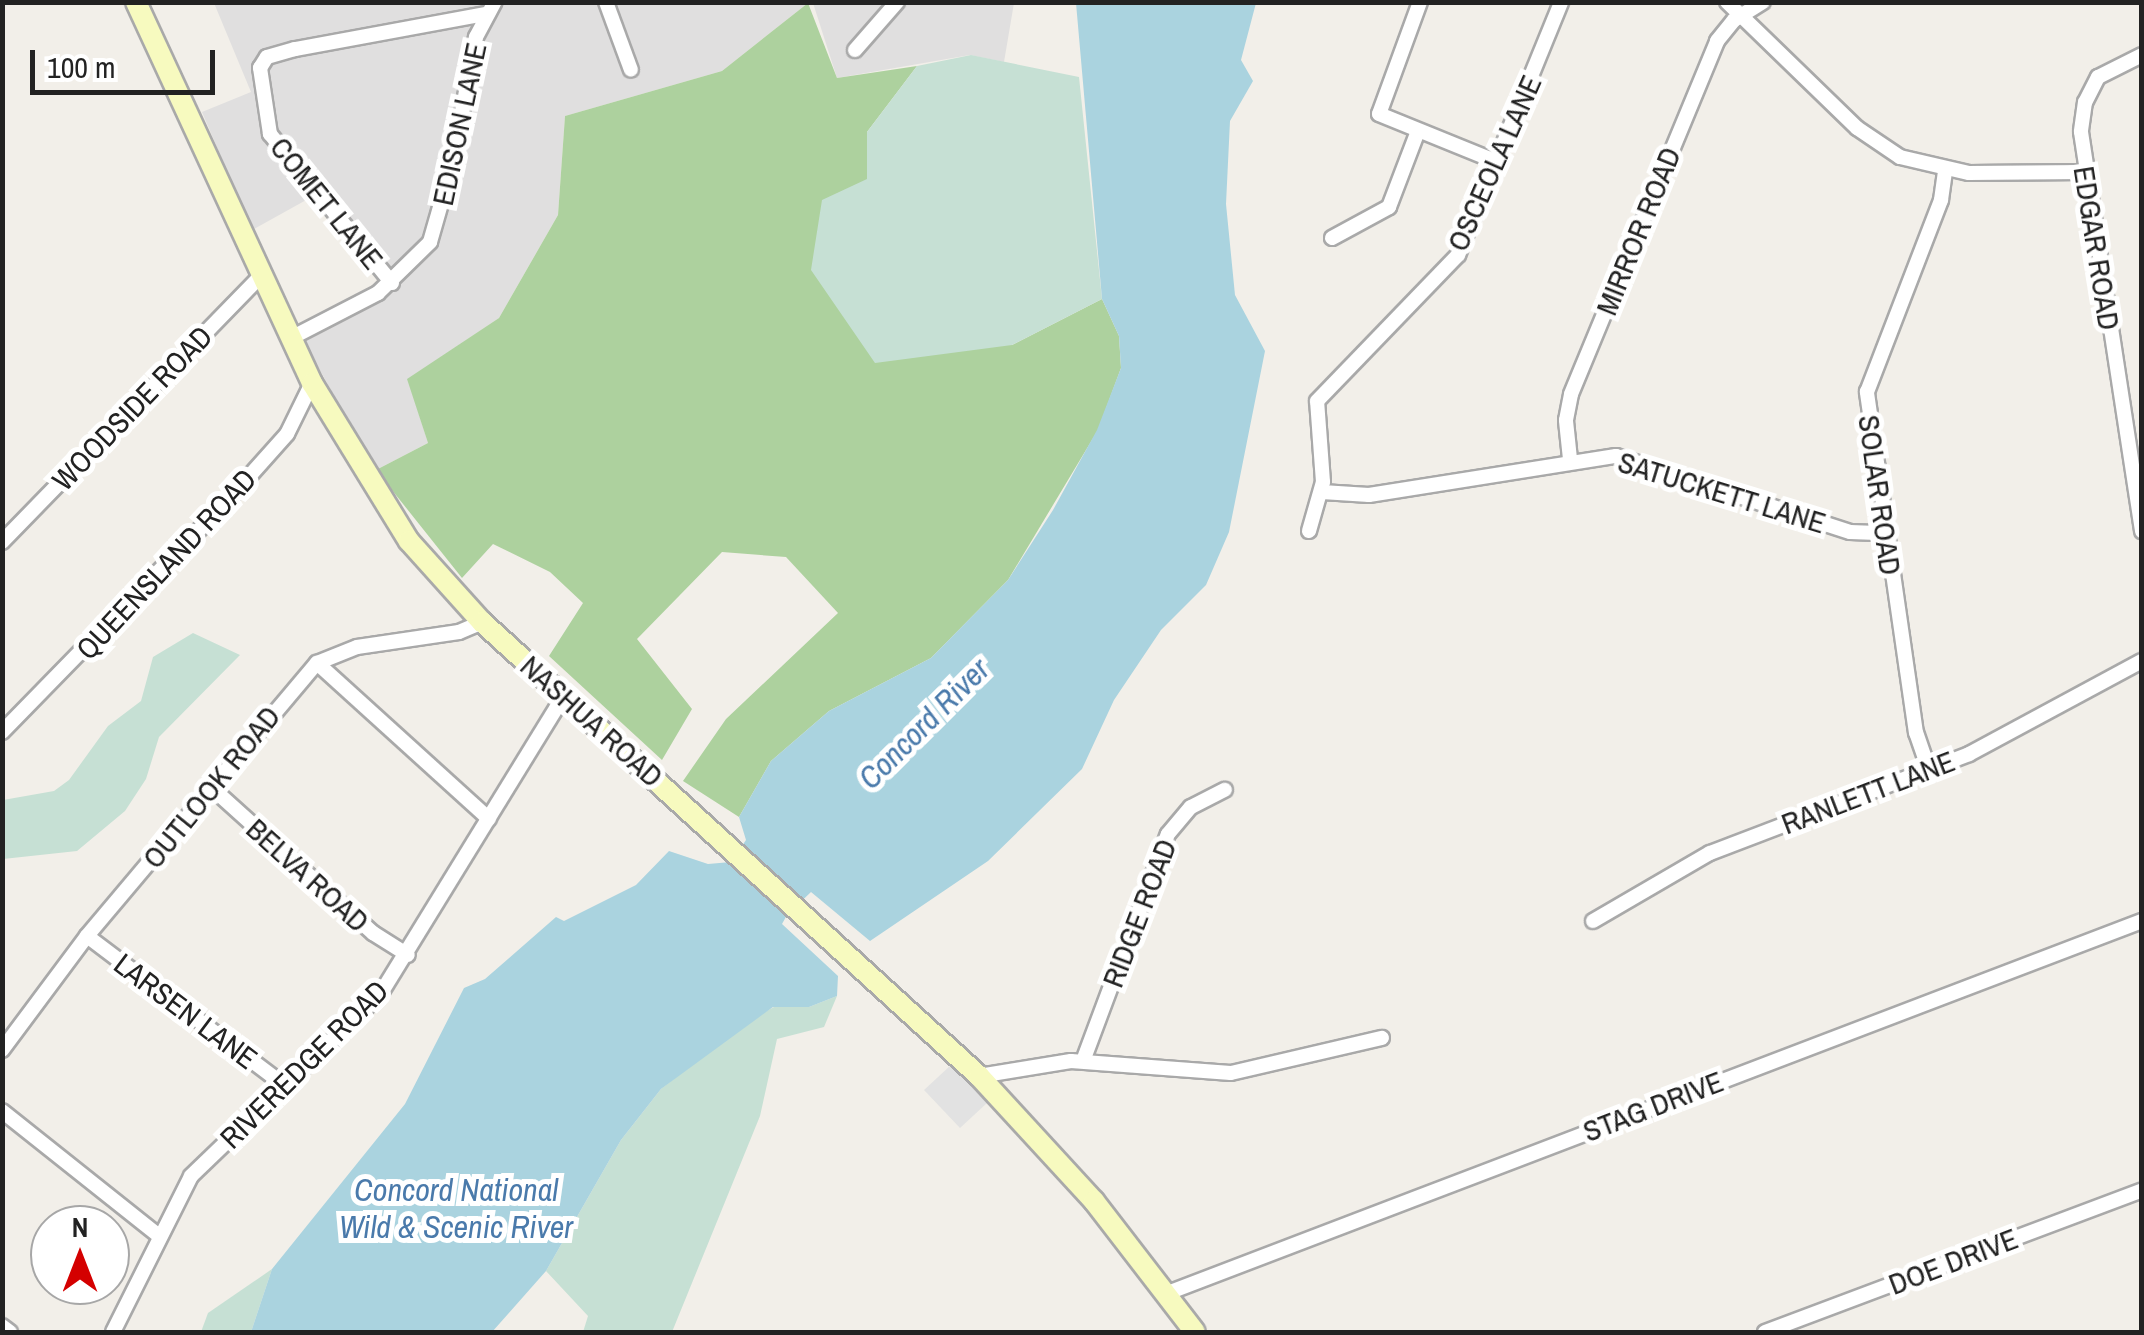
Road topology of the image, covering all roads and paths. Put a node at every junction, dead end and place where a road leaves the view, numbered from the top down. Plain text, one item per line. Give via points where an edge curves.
1 (136, 2) edge
2 (897, 2) edge
3 (1420, 2) edge
4 (1561, 2) edge
5 (1727, 2) edge
6 (1764, 2) edge
7 (611, 5) edge
8 (491, 8) edge
9 (1741, 14) junction
10 (855, 50) dead end
11 (2142, 55) edge
12 (631, 70) dead end
13 (1418, 131) junction
14 (1497, 162) junction
15 (1946, 170) junction
16 (2085, 172) junction
17 (1332, 238) dead end
18 (262, 275) junction
19 (392, 283) junction
20 (291, 338) junction
21 (312, 383) junction
22 (1570, 459) junction
23 (1322, 492) junction
24 (1309, 530) dead end
25 (2142, 531) edge
26 (1884, 533) junction
27 (2, 542) edge
28 (482, 622) junction
29 (2142, 661) edge
30 (317, 664) junction
31 (564, 696) junction
32 (2, 732) edge
33 (1929, 770) junction
34 (212, 788) junction
35 (1225, 790) dead end
36 (490, 818) junction
37 (2142, 920) edge
38 (1594, 921) dead end
39 (88, 936) junction
40 (408, 955) junction
41 (1382, 1038) dead end
42 (2, 1050) edge
43 (1083, 1062) junction
44 (979, 1076) junction
45 (285, 1086) junction
46 (2, 1111) edge
47 (2142, 1190) edge
48 (159, 1236) junction
49 (1165, 1294) junction
50 (2, 1326) edge
51 (10, 1332) edge
52 (113, 1332) edge
53 (1195, 1332) edge
54 (1765, 1332) edge

1 - 18 main road, NASHUA ROAD
2 - 10 street
3 - 13 street via 1380,97 1383,117
4 - 14 street, OSCEOLA LANE
5 - 9 street
6 - 9 street
7 - 12 street
8 - 19 street, EDISON LANE via 472,50 440,216 423,253
8 - 19 street, COMET LANE via 296,49 262,64 270,134
9 - 15 street via 1871,139 1900,157
9 - 22 street, MIRROR ROAD via 1717,42 1572,394 1566,420
11 - 16 street, EDGAR ROAD via 2109,68 2090,89 2081,132
13 - 14 street
13 - 17 street via 1389,207
14 - 23 street, OSCEOLA LANE via 1458,255 1321,394 1314,416
15 - 16 street
15 - 26 street, SOLAR ROAD via 1941,200 1866,392
16 - 25 street, EDGAR ROAD
18 - 20 main road, NASHUA ROAD
18 - 27 street, WOODSIDE ROAD
19 - 20 street, EDISON LANE
20 - 21 main road, NASHUA ROAD
21 - 28 main road, NASHUA ROAD via 393,519
21 - 32 street, QUEENSLAND ROAD via 286,434 250,476
22 - 23 street, SATUCKETT LANE via 1370,496
22 - 26 street, SATUCKETT LANE via 1630,458 1850,532
23 - 24 street
26 - 33 street, SOLAR ROAD via 1916,733
28 - 30 street, OUTLOOK ROAD via 459,632 358,647
28 - 31 main road, NASHUA ROAD
29 - 33 street, RANLETT LANE
30 - 34 street, OUTLOOK ROAD
30 - 36 street
31 - 36 street, RIVEREDGE ROAD
31 - 44 main road, NASHUA ROAD
33 - 38 street, RANLETT LANE via 1721,848
34 - 39 street, OUTLOOK ROAD
34 - 40 street, BELVA ROAD via 373,934
35 - 43 street, RIDGE ROAD via 1191,807 1168,834
36 - 40 street, RIVEREDGE ROAD
37 - 49 street, STAG DRIVE
39 - 42 street, OUTLOOK ROAD
39 - 45 street, LARSEN LANE
40 - 45 street, RIVEREDGE ROAD via 381,993
41 - 43 street via 1230,1073
43 - 44 street
44 - 49 main road, NASHUA ROAD via 1094,1202
45 - 48 street, RIVEREDGE ROAD via 196,1170
46 - 48 street
47 - 54 street, DOE DRIVE
48 - 52 street, RIVEREDGE ROAD
49 - 53 main road, NASHUA ROAD
50 - 51 street

